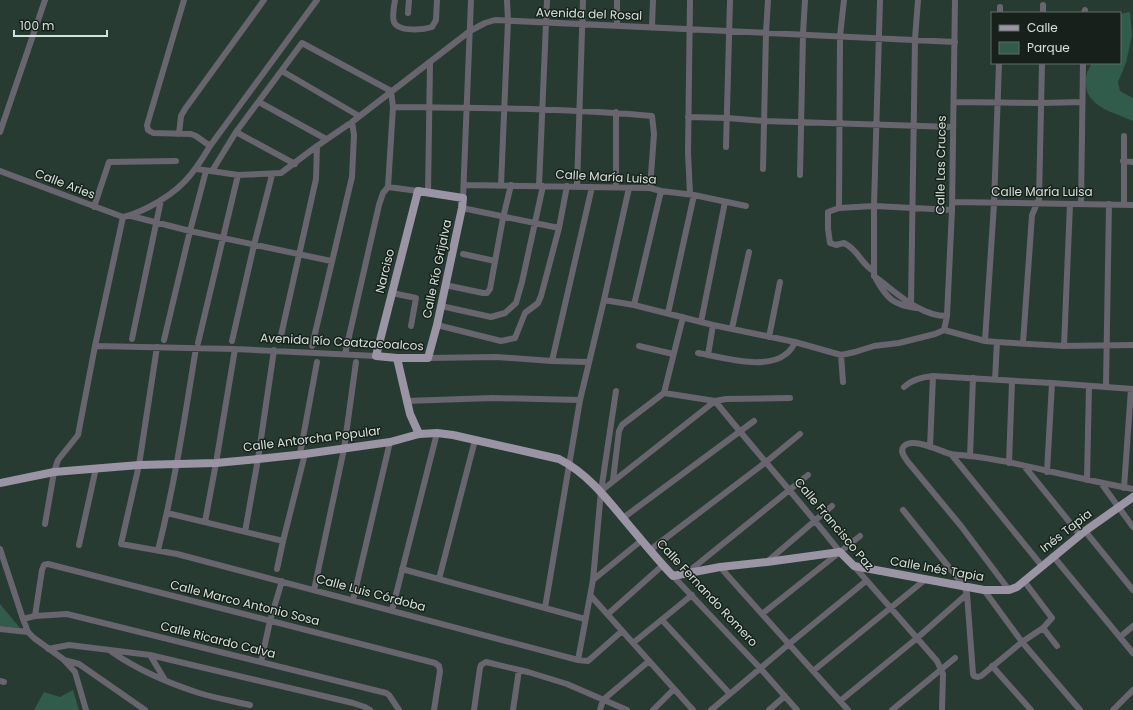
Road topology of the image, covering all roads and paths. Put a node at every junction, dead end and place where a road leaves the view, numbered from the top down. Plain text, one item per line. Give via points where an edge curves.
1 (45, 0) edge
2 (184, 0) edge
3 (264, 0) edge
4 (317, 0) edge
5 (395, 0) edge
6 (409, 0) edge
7 (437, 0) edge
8 (471, 0) edge
9 (507, 0) edge
10 (547, 0) edge
11 (584, 0) edge
12 (617, 0) edge
13 (653, 0) edge
14 (690, 0) edge
15 (730, 0) edge
16 (768, 0) edge
17 (805, 0) edge
18 (844, 0) edge
19 (880, 0) edge
20 (918, 0) edge
21 (955, 0) edge
22 (1043, 5) dead end
23 (1043, 12) edge
24 (408, 13) dead end
25 (508, 21) junction
26 (546, 23) junction
27 (583, 24) junction
28 (617, 25) junction
29 (652, 27) junction
30 (690, 30) junction
31 (470, 32) junction
32 (729, 32) junction
33 (766, 33) junction
34 (803, 34) junction
35 (840, 36) junction
36 (878, 38) junction
37 (915, 39) junction
38 (955, 42) junction
39 (430, 63) junction
40 (999, 64) edge
41 (1042, 64) edge
42 (1083, 64) edge
43 (282, 71) junction
44 (390, 91) junction
45 (259, 102) junction
46 (954, 102) junction
47 (1082, 102) junction
48 (998, 103) junction
49 (1041, 103) junction
50 (393, 106) junction
51 (429, 107) junction
52 (467, 108) junction
53 (504, 108) junction
54 (543, 108) junction
55 (580, 111) junction
56 (616, 112) junction
57 (359, 116) junction
58 (688, 117) junction
59 (727, 118) junction
60 (764, 121) junction
61 (352, 122) junction
62 (802, 122) junction
63 (839, 123) junction
64 (877, 125) junction
65 (914, 126) junction
66 (953, 127) junction
67 (0, 132) edge
68 (236, 132) junction
69 (179, 134) junction
70 (1124, 136) dead end
71 (326, 139) junction
72 (210, 146) junction
73 (317, 146) junction
74 (726, 147) dead end
75 (176, 161) dead end
76 (1123, 161) junction
77 (1133, 162) edge
78 (295, 164) junction
79 (196, 169) junction
80 (763, 169) dead end
81 (0, 171) edge
82 (209, 171) junction
83 (272, 174) junction
84 (800, 174) dead end
85 (238, 175) junction
86 (464, 185) junction
87 (501, 185) junction
88 (511, 185) junction
89 (541, 186) junction
90 (567, 186) junction
91 (577, 186) junction
92 (388, 187) junction
93 (592, 187) junction
94 (616, 187) junction
95 (629, 188) junction
96 (650, 188) junction
97 (418, 191) junction
98 (661, 191) junction
99 (428, 193) junction
100 (692, 195) junction
101 (463, 198) junction
102 (161, 200) junction
103 (725, 202) junction
104 (952, 202) junction
105 (1036, 203) junction
106 (994, 204) junction
107 (1070, 204) junction
108 (1081, 204) junction
109 (1109, 204) junction
110 (1124, 205) junction
111 (1133, 205) edge
112 (746, 206) dead end
113 (874, 206) junction
114 (94, 207) junction
115 (462, 208) junction
116 (839, 208) junction
117 (912, 208) junction
118 (952, 210) junction
119 (131, 216) junction
120 (123, 217) junction
121 (503, 218) junction
122 (157, 222) junction
123 (535, 224) junction
124 (559, 228) junction
125 (190, 231) junction
126 (222, 238) junction
127 (254, 245) junction
128 (750, 252) dead end
129 (300, 254) junction
130 (463, 254) dead end
131 (331, 261) junction
132 (495, 261) junction
133 (874, 274) junction
134 (780, 282) dead end
135 (445, 285) junction
136 (392, 292) junction
137 (604, 300) junction
138 (911, 304) junction
139 (634, 305) junction
140 (441, 306) junction
141 (918, 309) junction
142 (668, 313) junction
143 (947, 316) junction
144 (683, 317) junction
145 (701, 322) junction
146 (437, 325) junction
147 (713, 325) junction
148 (411, 326) dead end
149 (732, 328) junction
150 (944, 330) junction
151 (769, 337) junction
152 (132, 338) dead end
153 (164, 340) dead end
154 (280, 340) dead end
155 (232, 341) dead end
156 (985, 341) junction
157 (795, 342) junction
158 (997, 342) junction
159 (1023, 343) junction
160 (197, 345) junction
161 (1133, 345) edge
162 (95, 346) junction
163 (312, 346) dead end
164 (639, 346) dead end
165 (1064, 346) junction
166 (1106, 346) junction
167 (156, 347) junction
168 (235, 349) junction
169 (274, 350) junction
170 (698, 353) dead end
171 (345, 354) junction
172 (673, 354) junction
173 (708, 355) junction
174 (842, 355) junction
175 (376, 356) junction
176 (397, 358) junction
177 (428, 358) junction
178 (318, 362) dead end
179 (356, 362) dead end
180 (552, 362) junction
181 (588, 362) junction
182 (933, 376) junction
183 (973, 378) junction
184 (995, 380) junction
185 (1012, 381) junction
186 (843, 382) dead end
187 (1052, 382) junction
188 (1089, 386) junction
189 (1106, 386) junction
190 (904, 388) dead end
191 (1132, 389) edge
192 (616, 391) dead end
193 (664, 393) junction
194 (790, 398) dead end
195 (580, 400) junction
196 (406, 401) junction
197 (715, 401) junction
198 (754, 421) dead end
199 (437, 433) junction
200 (740, 433) junction
201 (419, 434) junction
202 (800, 434) dead end
203 (475, 440) junction
204 (390, 442) junction
205 (930, 447) junction
206 (344, 449) junction
207 (303, 454) junction
208 (951, 454) junction
209 (970, 456) junction
210 (258, 459) junction
211 (766, 462) junction
212 (216, 463) junction
213 (1009, 463) junction
214 (177, 464) junction
215 (568, 464) junction
216 (138, 465) junction
217 (1025, 467) junction
218 (96, 468) junction
219 (54, 472) junction
220 (1047, 472) junction
221 (808, 475) dead end
222 (613, 480) junction
223 (1087, 480) junction
224 (0, 483) edge
225 (1100, 483) junction
226 (1124, 488) junction
227 (790, 490) junction
228 (1133, 490) edge
229 (601, 491) junction
230 (1133, 497) edge
231 (832, 506) dead end
232 (1118, 508) junction
233 (903, 510) dead end
234 (167, 513) junction
235 (624, 518) junction
236 (815, 520) junction
237 (205, 522) junction
238 (45, 524) dead end
239 (1133, 527) edge
240 (245, 532) junction
241 (1083, 533) junction
242 (860, 536) dead end
243 (642, 540) junction
244 (283, 541) junction
245 (79, 545) dead end
246 (0, 550) edge
247 (158, 550) junction
248 (650, 550) junction
249 (840, 552) junction
250 (1053, 556) junction
251 (767, 562) junction
252 (663, 566) junction
253 (854, 566) junction
254 (1042, 566) junction
255 (720, 567) junction
256 (277, 569) dead end
257 (402, 569) junction
258 (688, 572) junction
259 (673, 576) junction
260 (439, 579) junction
261 (926, 579) junction
262 (593, 580) junction
263 (282, 581) junction
264 (866, 581) junction
265 (1024, 581) junction
266 (1013, 588) junction
267 (314, 590) junction
268 (966, 590) junction
269 (984, 590) junction
270 (1133, 590) edge
271 (692, 595) junction
272 (591, 596) junction
273 (353, 600) junction
274 (545, 608) junction
275 (890, 608) junction
276 (392, 610) junction
277 (608, 614) junction
278 (762, 614) junction
279 (35, 616) junction
280 (23, 619) junction
281 (585, 619) junction
282 (662, 620) junction
283 (270, 621) junction
284 (1133, 626) edge
285 (1043, 628) junction
286 (0, 629) edge
287 (622, 631) junction
288 (28, 632) junction
289 (1120, 637) junction
290 (916, 638) junction
291 (1022, 642) junction
292 (633, 643) junction
293 (789, 644) junction
294 (1057, 646) dead end
295 (48, 649) junction
296 (111, 651) junction
297 (1133, 653) edge
298 (150, 655) junction
299 (955, 658) dead end
300 (63, 659) junction
301 (578, 660) junction
302 (261, 662) junction
303 (648, 662) junction
304 (992, 666) junction
305 (760, 668) junction
306 (941, 668) junction
307 (519, 670) junction
308 (813, 671) junction
309 (165, 680) junction
310 (674, 689) junction
311 (1133, 690) edge
312 (730, 694) junction
313 (784, 696) junction
314 (603, 700) junction
315 (840, 701) junction
316 (353, 703) junction
317 (250, 705) dead end
318 (942, 709) edge
319 (86, 710) edge
320 (144, 710) edge
321 (352, 710) edge
322 (370, 710) edge
323 (399, 710) edge
324 (434, 710) edge
325 (474, 710) edge
326 (513, 710) edge
327 (600, 710) edge
328 (627, 710) edge
329 (653, 710) edge
330 (693, 710) edge
331 (711, 710) edge
332 (769, 710) edge
333 (797, 710) edge
334 (848, 710) edge
335 (892, 710) edge
336 (1031, 710) edge
337 (1079, 710) edge
338 (1113, 710) edge

1 - 67 street
2 - 69 street via 147,125 148,130 153,133
3 - 69 street via 185,109 181,116
4 - 72 street
5 - 7 street via 393,21 402,29 432,27 436,20
6 - 24 street
8 - 31 street, Calle Río Grijalva
9 - 25 street
10 - 26 street
11 - 27 street
12 - 28 street
13 - 29 street
14 - 30 street
15 - 32 street
16 - 33 street
17 - 34 street
18 - 35 street
19 - 36 street
20 - 37 street
21 - 38 street, Calle Las Cruces
22 - 23 street
25 - 26 street, Avenida del Rosal
25 - 31 street, Avenida del Rosal via 495,20
25 - 53 street
26 - 27 street, Avenida del Rosal
26 - 54 street
27 - 28 street, Avenida del Rosal
27 - 55 street
28 - 29 street, Avenida del Rosal
29 - 30 street, Avenida del Rosal
30 - 32 street, Avenida del Rosal
30 - 58 street
31 - 39 street, Avenida del Rosal
31 - 52 street, Calle Río Grijalva
32 - 33 street, Avenida del Rosal
32 - 59 street
33 - 34 street, Avenida del Rosal
33 - 60 street
34 - 35 street, Avenida del Rosal
34 - 62 street
35 - 36 street, Avenida del Rosal
35 - 63 street
36 - 37 street, Avenida del Rosal
36 - 64 street
37 - 38 street, Avenida del Rosal
37 - 65 street
38 - 46 street, Calle Las Cruces
39 - 44 street, Avenida del Rosal
39 - 51 street
40 - 48 street
41 - 49 street
42 - 47 street
43 - 44 street via 302,43
43 - 45 street
43 - 57 street
44 - 50 street
44 - 57 street, Avenida del Rosal
45 - 68 street
45 - 71 street
46 - 48 street
46 - 66 street, Calle Las Cruces
47 - 49 street
47 - 108 street
48 - 49 street
48 - 106 street
49 - 105 street
50 - 51 street
50 - 92 street
51 - 52 street
51 - 99 street
52 - 53 street
52 - 86 street, Calle Río Grijalva
53 - 54 street
53 - 87 street
54 - 55 street
54 - 89 street
55 - 56 street
55 - 91 street
56 - 94 street
56 - 96 street via 652,116 654,134
57 - 61 street, Avenida del Rosal
58 - 59 street
58 - 100 street
59 - 60 street
59 - 74 street
60 - 62 street
60 - 80 street
61 - 71 street, Avenida del Rosal
61 - 131 street via 352,177
62 - 63 street
62 - 84 street
63 - 64 street
63 - 116 street
64 - 65 street
64 - 113 street
65 - 66 street
65 - 117 street
66 - 104 street, Calle Las Cruces
68 - 78 street
68 - 82 street
69 - 72 street via 196,136
70 - 76 street
71 - 73 street, Avenida del Rosal
72 - 79 street
73 - 78 street, Avenida del Rosal
73 - 129 street via 316,179
75 - 114 street via 109,162
76 - 77 street
76 - 110 street
78 - 83 street, Avenida del Rosal via 281,173
79 - 82 street, Avenida del Rosal
79 - 102 street via 177,189
81 - 114 street, Calle Aries
82 - 85 street, Avenida del Rosal
82 - 125 street
83 - 85 street, Avenida del Rosal
83 - 127 street
85 - 126 street
86 - 87 street, Calle María Luisa
86 - 101 street, Calle Río Grijalva
87 - 88 street, Calle María Luisa
88 - 89 street, Calle María Luisa
88 - 121 street
89 - 90 street, Calle María Luisa
89 - 123 street
90 - 91 street, Calle María Luisa
90 - 124 street
91 - 93 street, Calle María Luisa
92 - 97 street
92 - 171 street via 379,205
93 - 94 street, Calle María Luisa
93 - 180 street
94 - 95 street, Calle María Luisa
95 - 96 street, Calle María Luisa
95 - 137 street
96 - 98 street, Calle María Luisa
97 - 99 main road
97 - 136 main road, Narciso
98 - 100 street, Calle María Luisa
98 - 139 street
99 - 101 main road
100 - 103 street, Calle María Luisa
100 - 142 street
101 - 115 main road, Calle Río Grijalva
102 - 119 street
102 - 122 street
103 - 112 street, Calle María Luisa
103 - 145 street
104 - 106 street, Calle María Luisa
104 - 118 street, Calle Las Cruces
105 - 106 street, Calle María Luisa
105 - 107 street, Calle María Luisa
105 - 159 street via 1032,215
106 - 156 street
107 - 108 street, Calle María Luisa
107 - 165 street
108 - 109 street, Calle María Luisa
109 - 110 street, Calle María Luisa
109 - 166 street
110 - 111 street, Calle María Luisa
113 - 116 street
113 - 117 street
113 - 133 street
114 - 120 street, Calle Aries
115 - 121 street
115 - 135 main road, Calle Río Grijalva
116 - 133 street via 828,212 830,243 851,246
117 - 118 street
117 - 138 street
118 - 143 street, Calle Las Cruces
119 - 120 street
119 - 122 street
120 - 162 street
121 - 123 street
121 - 132 street
122 - 125 street
122 - 152 street
123 - 124 street
123 - 140 street via 516,302 505,313 491,317
124 - 146 street via 538,303 525,313 515,338 501,342
125 - 126 street
125 - 153 street
126 - 127 street
126 - 160 street
127 - 129 street
127 - 155 street
128 - 149 street
129 - 131 street
129 - 154 street
130 - 132 street
131 - 163 street
132 - 135 street via 488,293
133 - 138 street
133 - 141 street via 891,300 902,306
134 - 151 street
135 - 140 main road, Calle Río Grijalva
136 - 148 street via 416,298
136 - 175 main road, Narciso
137 - 139 street
137 - 181 street
138 - 141 street
139 - 142 street
140 - 146 main road, Calle Río Grijalva
141 - 143 street via 938,316
142 - 144 street
143 - 150 street, Calle Las Cruces
144 - 145 street
144 - 172 street
145 - 147 street
146 - 177 main road, Calle Río Grijalva
147 - 149 street
147 - 173 street
149 - 151 street
150 - 156 street
150 - 174 street
151 - 157 street
156 - 158 street
157 - 173 street via 786,355 769,362
157 - 174 street
158 - 159 street
158 - 184 street
159 - 165 street
160 - 167 street, Avenida Río Coatzacoalcos
160 - 168 street, Avenida Río Coatzacoalcos
160 - 214 street
161 - 166 street
162 - 167 street, Avenida Río Coatzacoalcos
162 - 219 street via 78,435 58,460
164 - 172 street
165 - 166 street
166 - 189 street
167 - 216 street
168 - 169 street, Avenida Río Coatzacoalcos
168 - 212 street
169 - 171 street, Avenida Río Coatzacoalcos
169 - 210 street
170 - 173 street
171 - 175 street, Avenida Río Coatzacoalcos
172 - 193 street
174 - 186 street
175 - 176 main road, Avenida Río Coatzacoalcos
176 - 177 main road, Avenida Río Coatzacoalcos
176 - 196 main road
177 - 180 street, Avenida Río Coatzacoalcos via 496,357
178 - 207 street
179 - 206 street
180 - 181 street, Avenida Río Coatzacoalcos
181 - 195 street
182 - 183 street
182 - 190 street via 909,382
182 - 205 street
183 - 184 street
183 - 209 street
184 - 185 street
185 - 187 street
185 - 213 street
187 - 188 street
187 - 220 street
188 - 189 street
188 - 223 street
189 - 191 street
191 - 226 street
192 - 229 street
193 - 197 street
193 - 222 street via 622,425
194 - 197 street
195 - 196 street via 492,398
195 - 215 street
196 - 201 main road
197 - 200 street, Calle Francisco Paz
197 - 222 street
198 - 200 street
199 - 201 main road, Calle Antorcha Popular
199 - 203 main road, Calle Antorcha Popular
199 - 257 street
200 - 211 street, Calle Francisco Paz
200 - 235 street
201 - 204 main road, Calle Antorcha Popular
202 - 211 street
203 - 215 main road, Calle Antorcha Popular via 559,459
203 - 260 street
204 - 206 main road, Calle Antorcha Popular
204 - 273 street
205 - 208 street
205 - 266 street via 908,444 903,446 903,456
206 - 207 main road, Calle Antorcha Popular
206 - 267 street
207 - 210 main road, Calle Antorcha Popular
207 - 244 street
208 - 209 street
208 - 254 street
209 - 213 street
210 - 212 main road, Calle Antorcha Popular
210 - 240 street
211 - 227 street, Calle Francisco Paz
211 - 248 street
212 - 214 main road, Calle Antorcha Popular
212 - 237 street
213 - 217 street
214 - 216 main road, Calle Antorcha Popular
214 - 234 street
215 - 229 main road, Calle Antorcha Popular
215 - 274 street
216 - 218 main road, Calle Antorcha Popular
216 - 247 street, Calle Luis Córdoba via 121,544
217 - 220 street
217 - 241 street
218 - 219 main road, Calle Antorcha Popular
218 - 245 street
219 - 224 main road, Calle Antorcha Popular
219 - 238 street
220 - 223 street
221 - 227 street
222 - 229 street
223 - 225 street
225 - 226 street
225 - 232 street
226 - 228 street
227 - 236 street, Calle Francisco Paz
227 - 258 street
229 - 235 main road, Calle Fernando Romero
229 - 262 street
230 - 232 main road, Inés Tapia
231 - 236 street
232 - 239 street
232 - 241 main road, Inés Tapia
233 - 268 street
234 - 237 street
234 - 247 street
235 - 243 main road, Calle Fernando Romero
236 - 249 street, Calle Francisco Paz
236 - 251 street
237 - 240 street
240 - 244 street
241 - 250 main road, Inés Tapia
241 - 270 street
242 - 249 street
243 - 248 main road, Calle Fernando Romero
243 - 262 street
244 - 256 street
246 - 280 street
247 - 263 street, Calle Luis Córdoba
248 - 252 main road, Calle Fernando Romero
249 - 251 main road
249 - 253 main road, Calle Francisco Paz
249 - 278 street
250 - 254 main road, Inés Tapia
250 - 289 street
251 - 255 main road
252 - 259 main road, Calle Fernando Romero
252 - 277 street
253 - 261 main road, Calle Inés Tapia
253 - 264 street, Calle Francisco Paz
254 - 265 main road, Inés Tapia
255 - 258 main road
255 - 278 street
257 - 260 street
257 - 276 street
258 - 259 main road
259 - 271 street, Calle Fernando Romero
260 - 274 street
261 - 268 main road, Calle Inés Tapia
261 - 275 street
262 - 272 street
263 - 267 street, Calle Luis Córdoba
263 - 283 street
264 - 275 street, Calle Francisco Paz
264 - 293 street
265 - 266 main road, Inés Tapia
265 - 285 street via 1052,618
266 - 269 main road, Calle Inés Tapia
267 - 273 street, Calle Luis Córdoba
268 - 269 main road, Calle Inés Tapia
268 - 290 street
268 - 304 street via 973,674 978,677
269 - 291 street
271 - 282 street
271 - 305 street, Calle Fernando Romero
272 - 277 street
272 - 281 street
273 - 276 street, Calle Luis Córdoba
274 - 281 street
275 - 290 street, Calle Francisco Paz
275 - 308 street
276 - 301 street, Calle Luis Córdoba
277 - 287 street
278 - 293 street
279 - 280 street, Calle Ricardo Calva
279 - 283 street, Calle Marco Antonio Sosa via 44,565 48,564
279 - 302 street, Calle Ricardo Calva via 66,614
280 - 288 street
281 - 301 street
282 - 292 street
282 - 312 street
283 - 302 street
283 - 324 street, Calle Marco Antonio Sosa via 435,663 440,671
284 - 289 street
285 - 291 street
285 - 294 street
286 - 288 street
287 - 292 street
287 - 301 street via 588,661
288 - 295 street
289 - 297 street
290 - 306 street, Calle Francisco Paz
290 - 315 street
291 - 304 street
291 - 337 street
292 - 303 street
293 - 305 street
293 - 308 street
295 - 296 street via 69,645
295 - 300 street
296 - 298 street
296 - 309 street via 129,664
298 - 309 street
298 - 316 street
299 - 306 street
300 - 319 street via 75,672
300 - 320 street via 79,664
302 - 323 street, Calle Ricardo Calva via 386,693
303 - 310 street
303 - 314 street
304 - 336 street
305 - 312 street
305 - 313 street, Calle Fernando Romero
306 - 318 street
306 - 335 street
307 - 314 street via 567,684
307 - 325 street via 486,662 481,665
307 - 326 street
308 - 315 street
309 - 317 street via 200,693
310 - 329 street
310 - 330 street
311 - 338 street
312 - 331 street
313 - 332 street
313 - 333 street, Calle Fernando Romero
314 - 327 street
314 - 328 street
315 - 334 street
316 - 321 street
316 - 322 street

